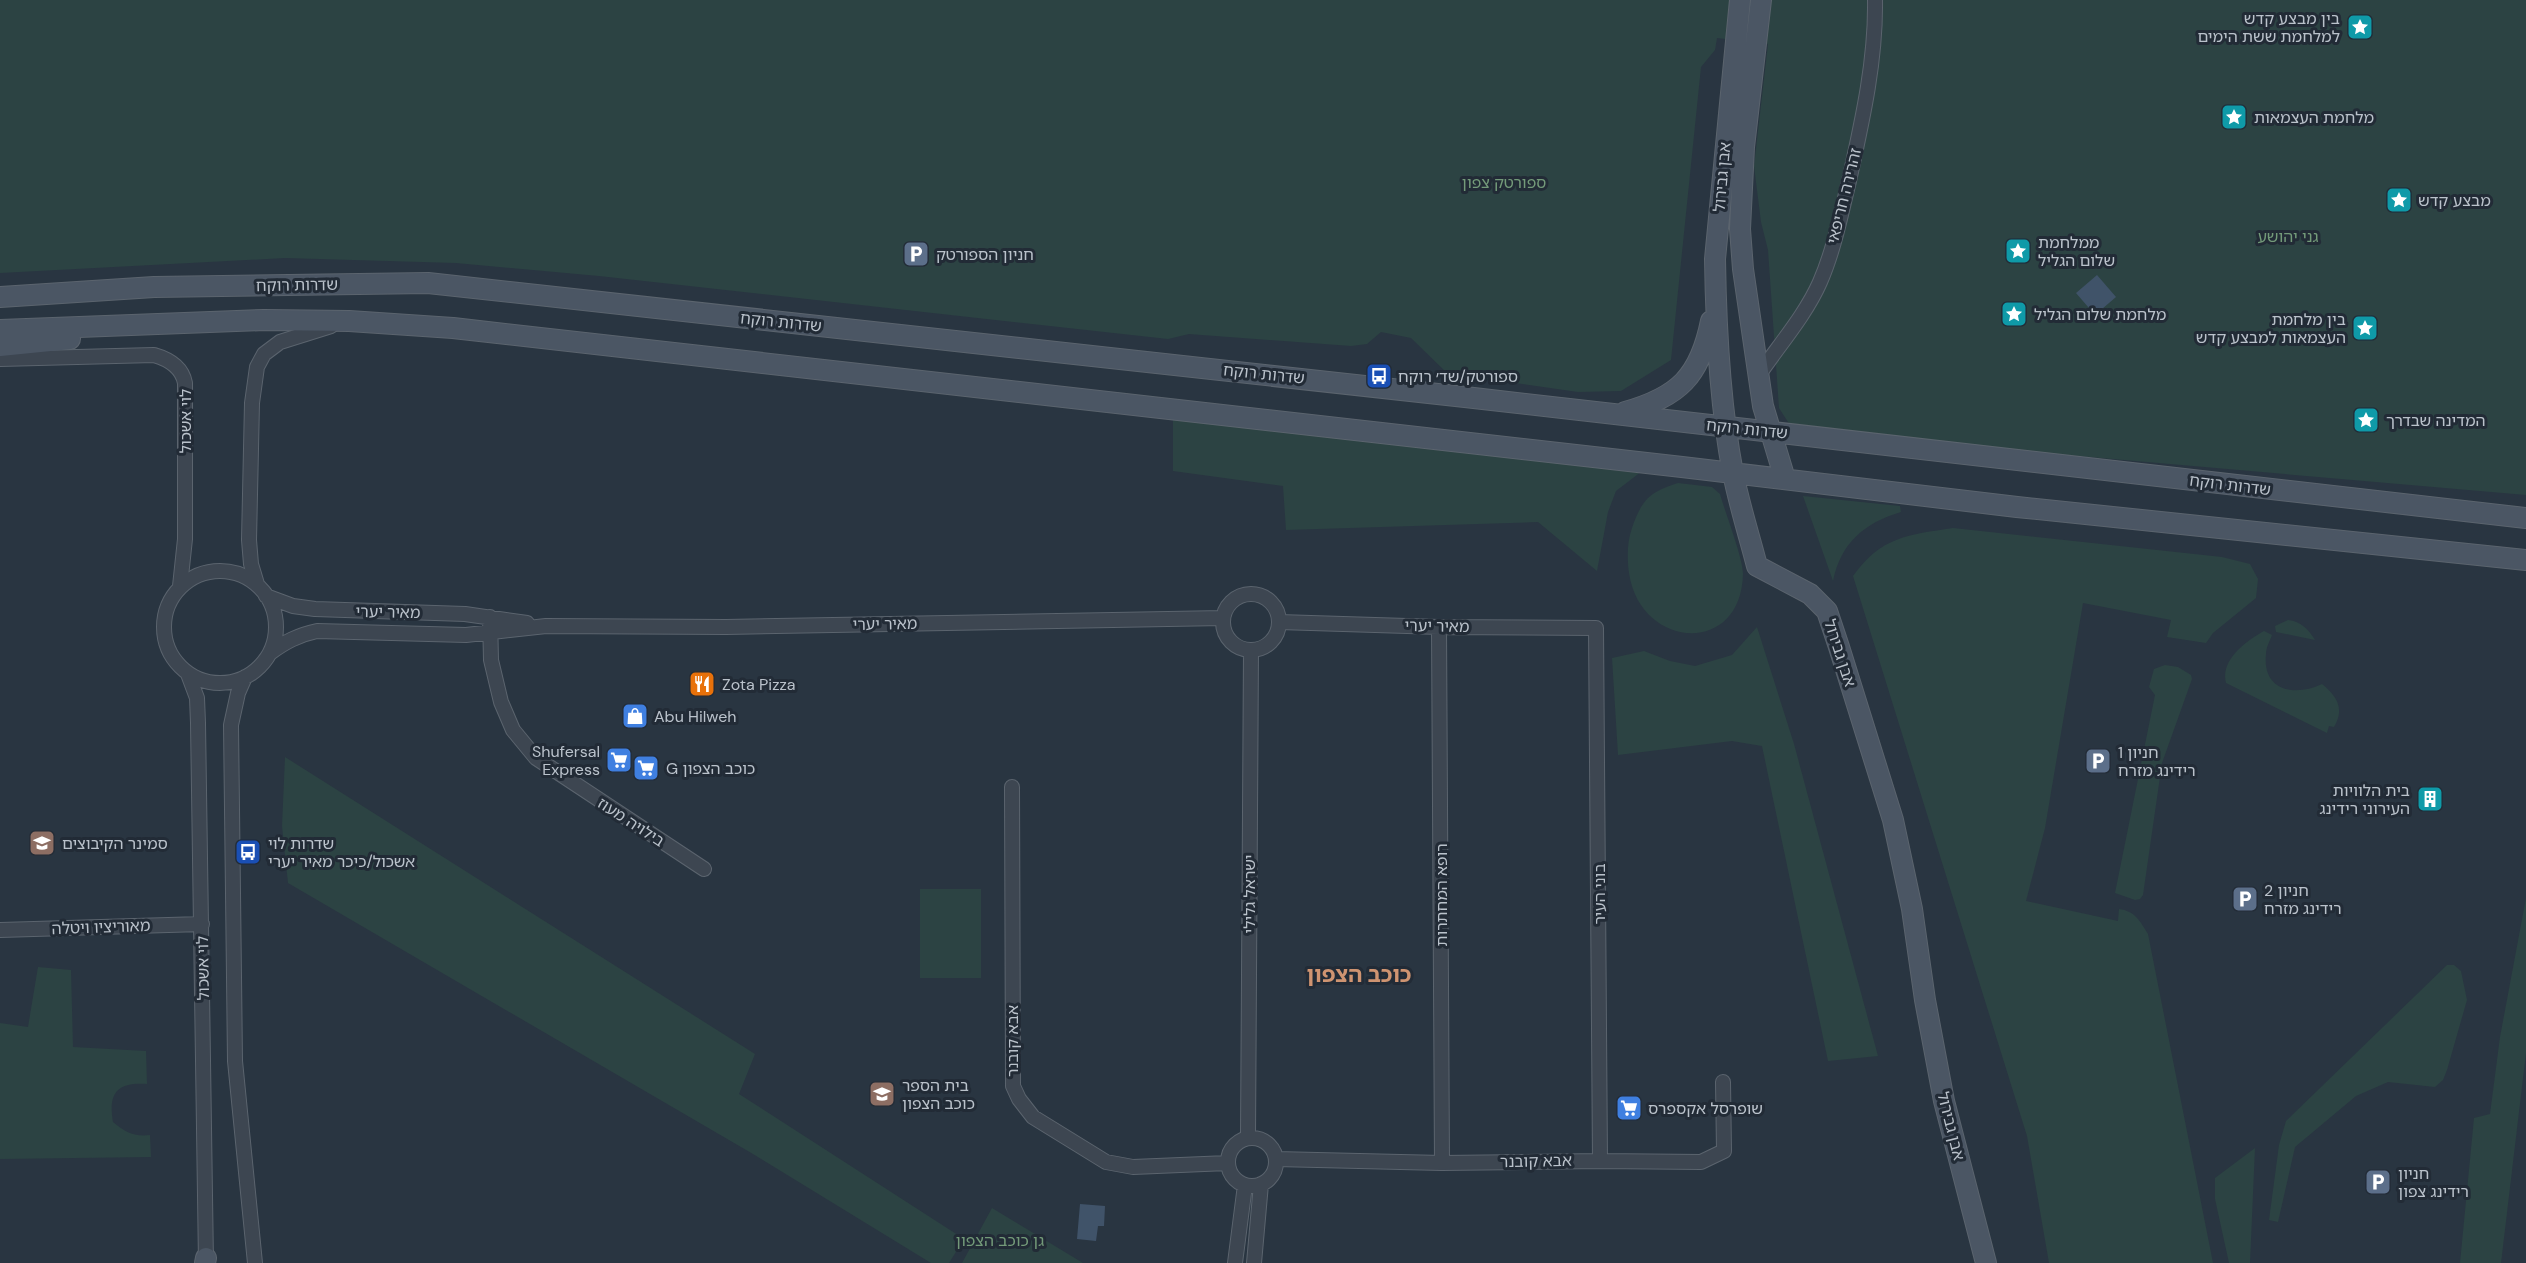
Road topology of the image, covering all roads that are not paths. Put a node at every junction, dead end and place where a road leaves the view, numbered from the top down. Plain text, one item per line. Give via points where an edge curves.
1 (1740, 0) edge
2 (1761, 0) edge
3 (1875, 0) edge
4 (0, 297) edge
5 (1715, 301) junction
6 (264, 320) junction
7 (349, 321) junction
8 (0, 330) edge
9 (0, 346) edge
10 (0, 359) edge
11 (1760, 373) junction
12 (1617, 414) junction
13 (1726, 427) junction
14 (1769, 431) junction
15 (1733, 474) junction
16 (1785, 480) junction
17 (2526, 518) edge
18 (2526, 560) edge
19 (257, 584) junction
20 (180, 586) junction
21 (266, 596) junction
22 (400, 612) junction
23 (490, 617) junction
24 (1223, 618) junction
25 (1278, 622) junction
26 (546, 626) junction
27 (1439, 627) junction
28 (1596, 628) joint
29 (400, 632) junction
30 (490, 632) junction
31 (1251, 650) junction
32 (270, 653) junction
33 (188, 674) junction
34 (245, 677) junction
35 (1012, 787) dead end
36 (704, 869) dead end
37 (202, 924) junction
38 (0, 930) edge
39 (1724, 1082) dead end
40 (1248, 1137) junction
41 (1276, 1159) junction
42 (1600, 1161) junction
43 (1442, 1162) junction
44 (1228, 1163) junction
45 (1261, 1184) junction
46 (1245, 1185) junction
47 (206, 1261) edge
48 (255, 1263) edge
49 (1235, 1263) edge
50 (1254, 1263) edge
51 (1986, 1263) edge

1 - 5 main road, אבן גבירול via 1715,259
2 - 11 main road, אבן גבירול via 1744,147 1740,229
3 - 11 street, זהרירה חריפאי via 1874,39 1859,134 1828,262 1820,284
4 - 12 main road, שדרות רוקח via 154,287 428,283
5 - 12 main road via 1705,349 1687,379 1664,398
5 - 13 main road, אבן גבירול
6 - 7 main road
6 - 8 main road
6 - 9 main road
7 - 15 main road via 453,328
7 - 19 street via 280,342 264,354 257,367 252,404 249,540
10 - 20 street, לוי אשכול via 154,355 179,369 185,383 185,539
11 - 14 main road, אבן גבירול
12 - 13 main road, שדרות רוקח
13 - 14 main road, שדרות רוקח
13 - 15 main road, אבן גבירול
14 - 16 main road, אבן גבירול
14 - 17 main road, שדרות רוקח
15 - 16 main road
15 - 51 main road, אבן גבירול via 1757,566 1810,594 1827,611 1839,647 1893,819 1944,1101
16 - 18 main road
19 - 20 street via 242,575 210,571
19 - 21 street
20 - 33 street via 164,615 163,632 167,648
21 - 22 street, מאיר יערי via 315,609
21 - 32 street via 276,624
22 - 23 street, מאיר יערי
22 - 29 street
23 - 26 street, מאיר יערי
23 - 30 street, בילויה מעוז
24 - 25 street via 1231,602 1257,595 1273,605
24 - 26 street, מאיר יערי via 726,627
24 - 31 street via 1223,627 1233,644
25 - 27 street, מאיר יערי
25 - 31 street via 1267,645
26 - 30 street, מאיר יערי
27 - 28 street, מאיר יערי
27 - 43 street, רופא המחתרות
28 - 42 street, בוני העיר
29 - 30 street, מאיר יערי
29 - 32 street, מאיר יערי via 317,631 287,640
30 - 36 street, בילויה מעוז via 491,660 501,702 513,730 536,759
31 - 40 street, ישראל גלילי
32 - 34 street
33 - 34 street via 216,683
33 - 37 street, לוי אשכול via 197,698
34 - 48 street, לוי אשכול via 231,725 235,1061
35 - 44 street, אבא קובנר via 1012,1086 1019,1100 1033,1117 1101,1159 1120,1166
37 - 38 street, מאוריציו ויטלה
37 - 47 street, לוי אשכול
39 - 42 street, אבא קובנר via 1724,1151 1701,1162
40 - 41 street via 1270,1145
40 - 44 street via 1234,1144
41 - 43 street, אבא קובנר
41 - 45 street via 1273,1174
42 - 43 street, אבא קובנר
44 - 46 street via 1231,1175
45 - 46 street
45 - 50 street
46 - 49 street

